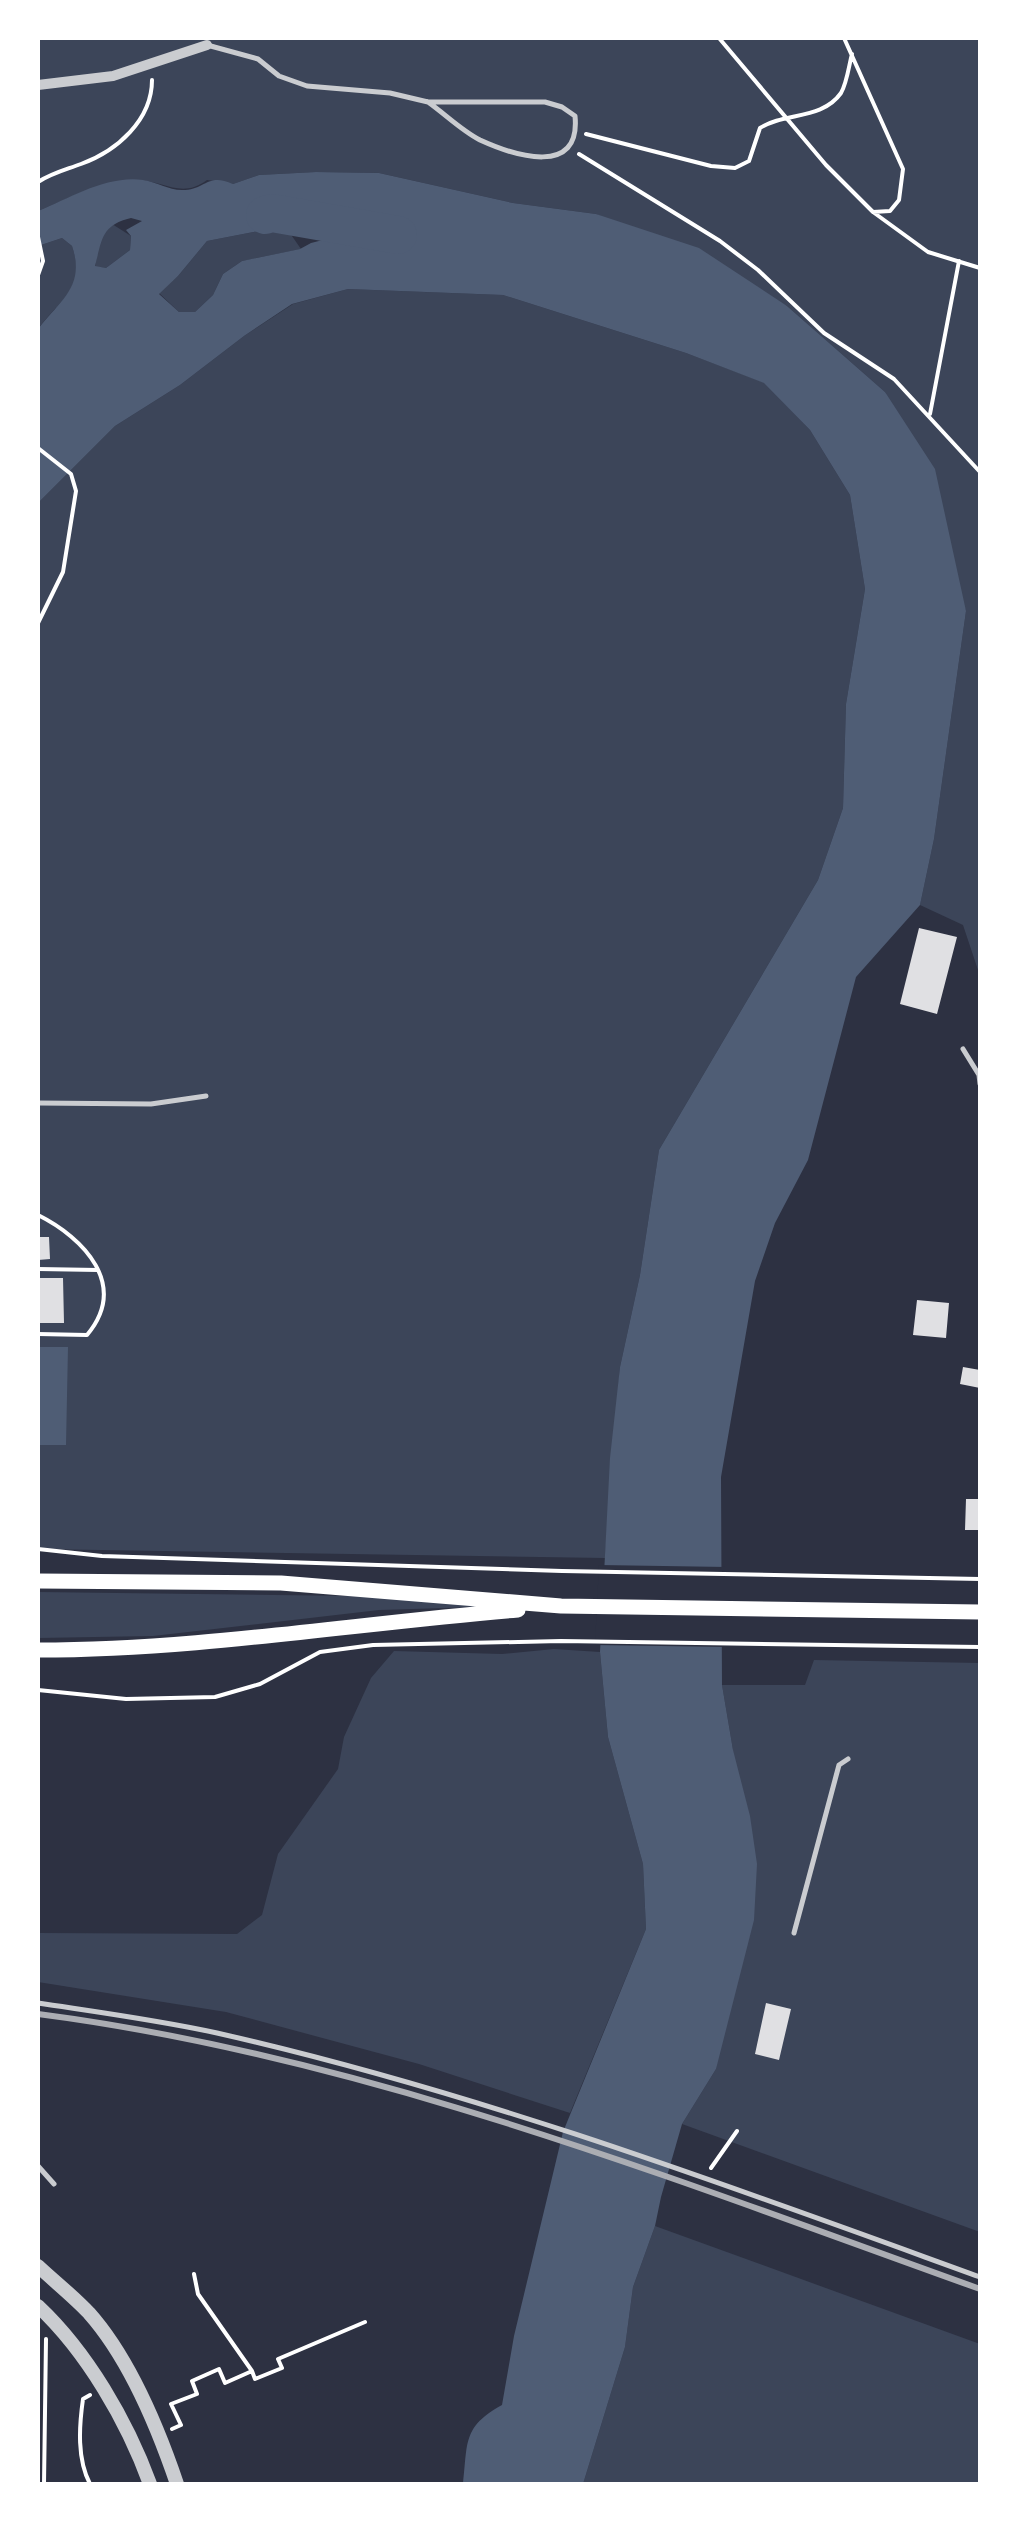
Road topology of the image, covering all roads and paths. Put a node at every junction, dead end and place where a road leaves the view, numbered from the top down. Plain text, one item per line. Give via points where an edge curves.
1 (719, 38) edge
2 (811, 38) edge
3 (823, 38) edge
4 (844, 38) edge
5 (207, 45) joint
6 (852, 54) junction
7 (151, 64) junction
8 (38, 85) edge
9 (428, 102) junction
10 (786, 117) junction
11 (576, 131) junction
12 (570, 149) junction
13 (38, 182) edge
14 (873, 212) junction
15 (38, 236) edge
16 (959, 262) junction
17 (980, 268) edge
18 (39, 272) edge
19 (929, 416) junction
20 (38, 448) edge
21 (980, 472) edge
22 (38, 623) edge
23 (962, 1049) dead end
24 (980, 1084) edge
25 (206, 1096) dead end
26 (38, 1102) edge
27 (38, 1214) edge
28 (38, 1269) edge
29 (98, 1270) junction
30 (38, 1334) edge
31 (38, 1549) edge
32 (980, 1579) edge
33 (38, 1581) edge
34 (562, 1606) junction
35 (980, 1612) edge
36 (980, 1648) edge
37 (38, 1650) edge
38 (38, 1690) edge
39 (848, 1759) dead end
40 (794, 1932) dead end
41 (38, 2003) edge
42 (737, 2131) dead end
43 (38, 2166) edge
44 (698, 2176) junction
45 (54, 2184) dead end
46 (38, 2266) edge
47 (194, 2274) dead end
48 (980, 2277) edge
49 (38, 2306) edge
50 (365, 2322) dead end
51 (45, 2332) dead end
52 (252, 2371) junction
53 (90, 2395) dead end
54 (179, 2421) dead end
55 (44, 2484) edge
56 (90, 2484) edge
57 (150, 2484) edge
58 (177, 2484) edge

1 - 10 path
2 - 3 path
4 - 6 path
5 - 7 street
5 - 9 lane via 258,59 307,86
6 - 10 path via 842,92 808,114
6 - 14 path via 902,170 899,200 890,211
7 - 8 street
7 - 13 path via 152,89 140,123 98,156
9 - 11 lane via 545,102 575,116
9 - 12 lane via 479,139 537,157
10 - 11 path via 760,128 749,161 735,168
10 - 14 path
11 - 12 lane
12 - 19 path via 720,240
14 - 16 path via 928,252
15 - 18 path
16 - 17 path
16 - 19 path
19 - 21 path
20 - 22 path via 70,474 76,491 62,572
23 - 24 lane
25 - 26 lane via 151,1104
27 - 29 path via 72,1236
28 - 29 path
29 - 30 path via 105,1290 102,1318 87,1334
31 - 32 path
33 - 34 main road via 281,1584
34 - 35 main road
34 - 37 main road via 157,1647
36 - 38 path via 561,1640 373,1646 320,1652 260,1684 215,1697 126,1699
39 - 40 lane via 839,1765
41 - 44 lane via 215,2032 434,2089
42 - 44 path via 725,2153
43 - 45 lane
44 - 48 lane
46 - 58 street via 90,2314 118,2357 145,2402
47 - 52 path via 198,2294
49 - 57 street via 86,2364
50 - 52 path via 278,2359 282,2368 255,2379
51 - 55 path
52 - 54 path via 225,2383 219,2369 192,2382 197,2394 171,2404
53 - 56 path via 83,2399 80,2420

